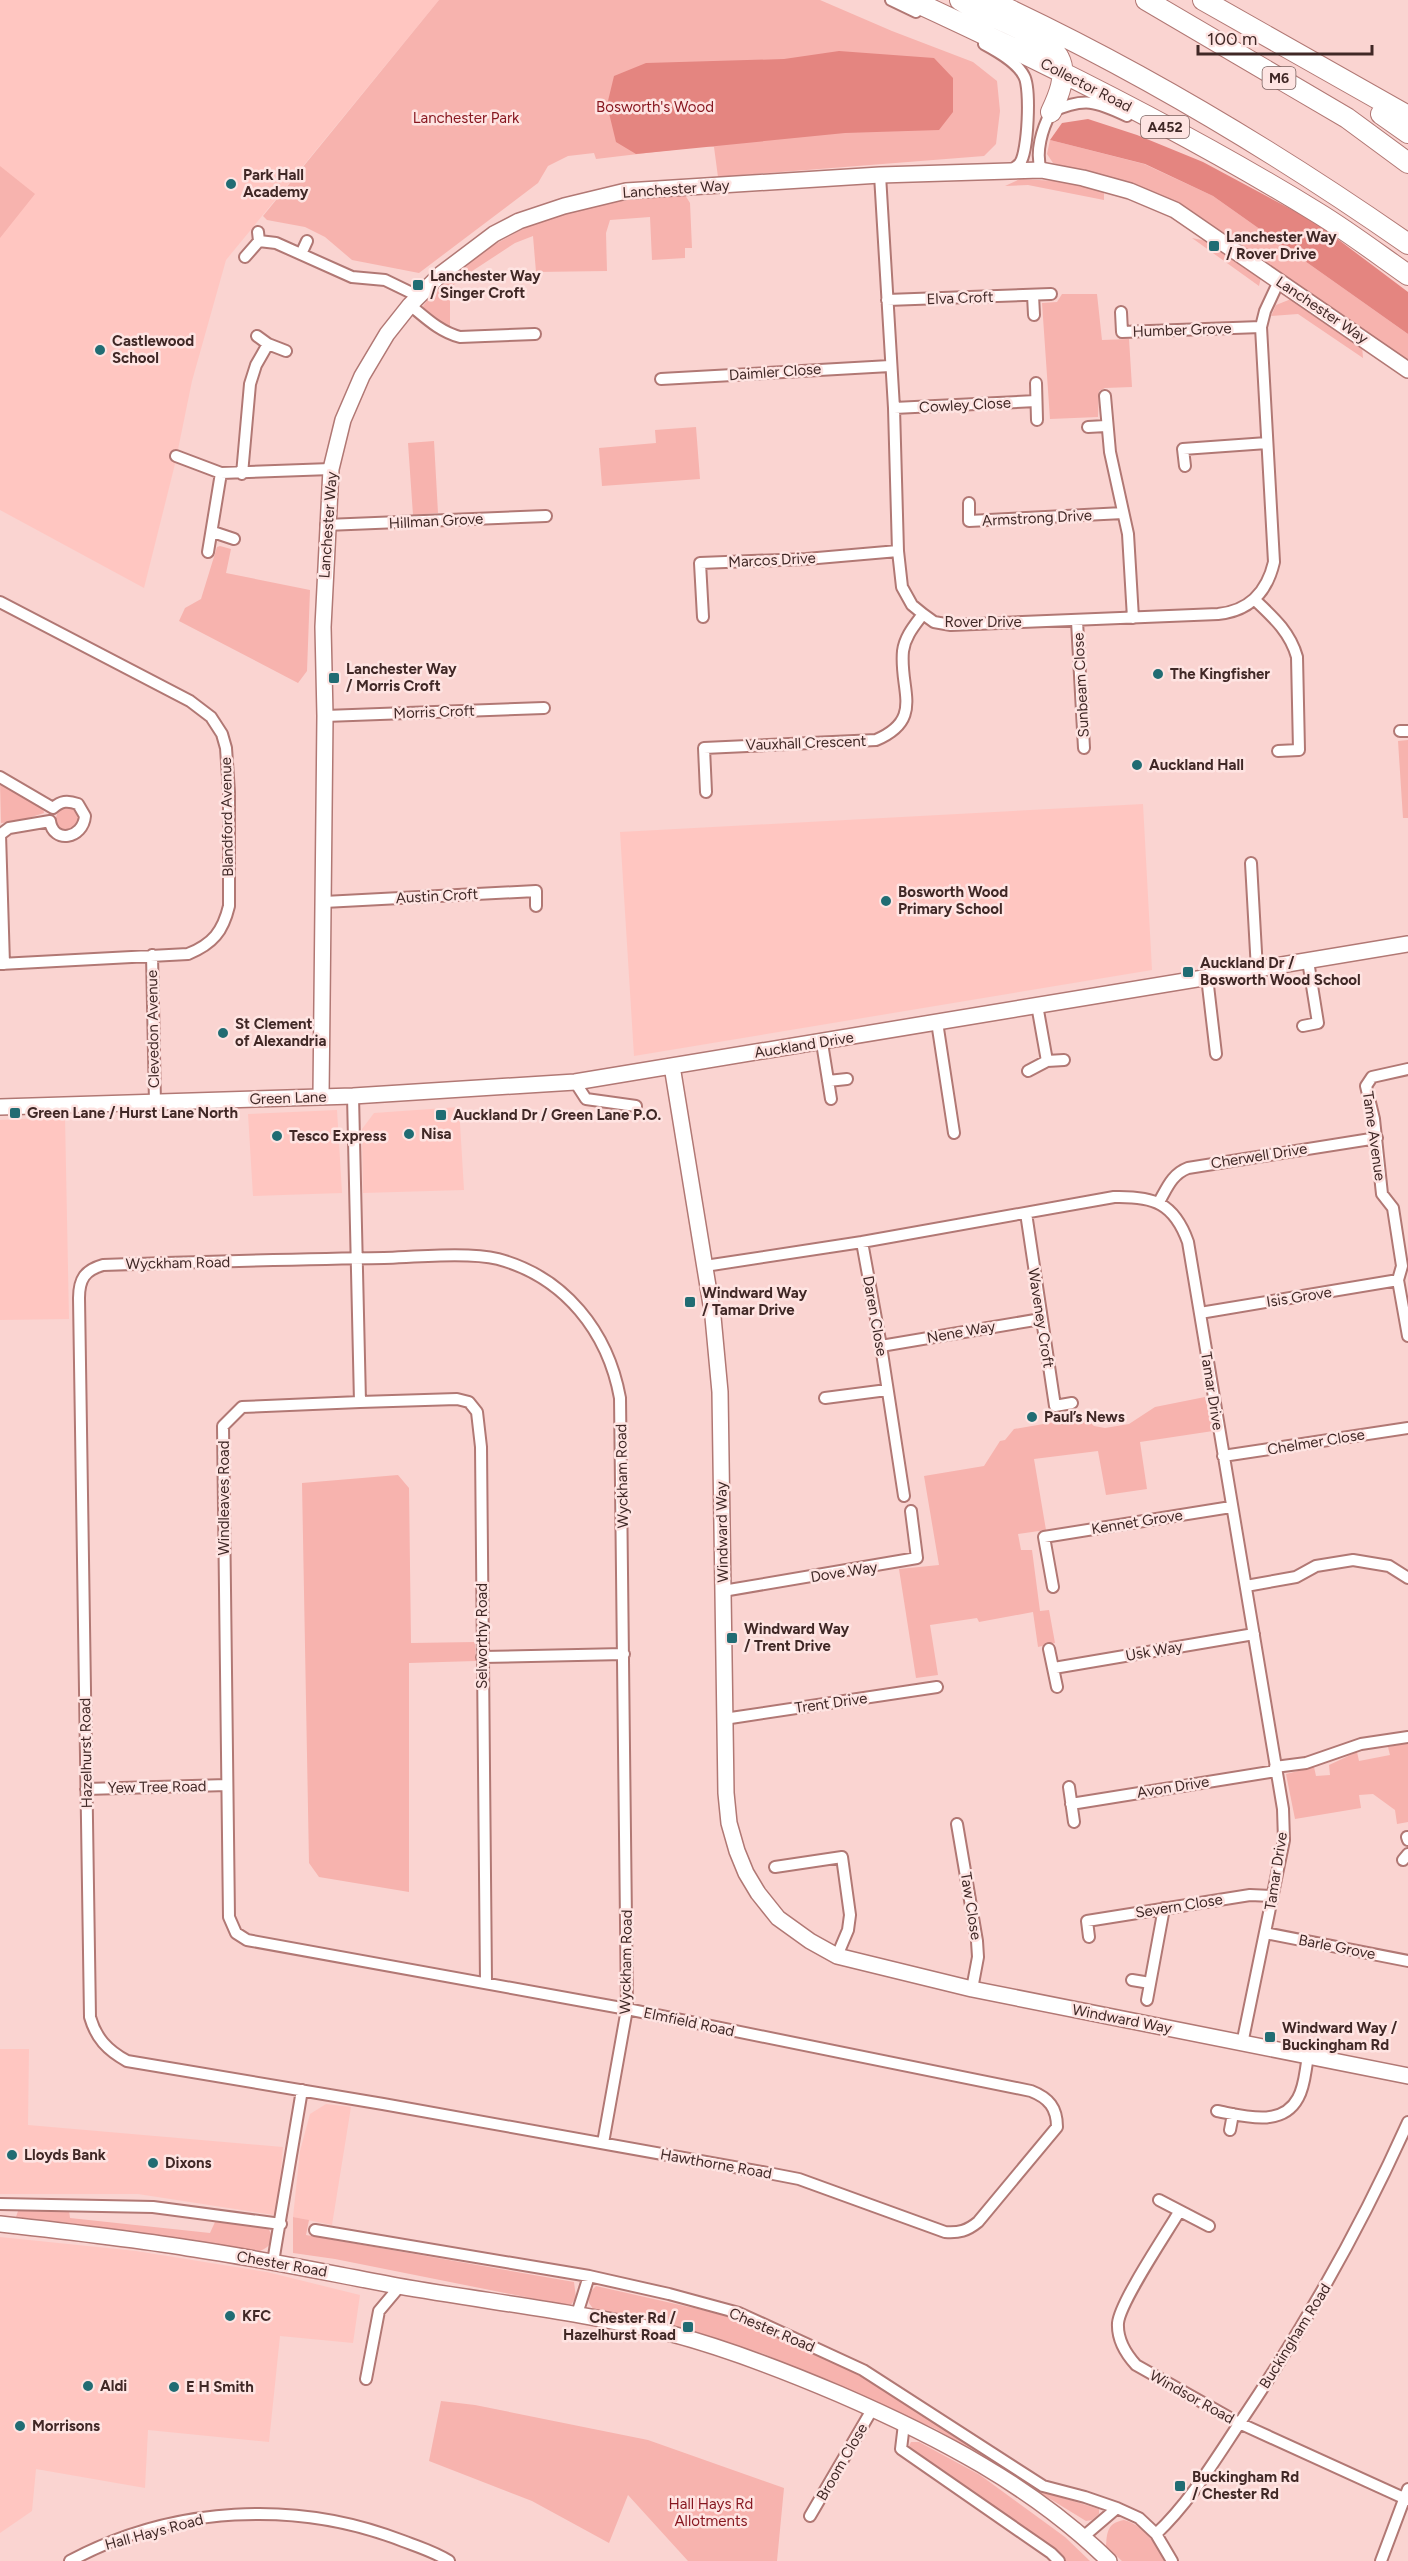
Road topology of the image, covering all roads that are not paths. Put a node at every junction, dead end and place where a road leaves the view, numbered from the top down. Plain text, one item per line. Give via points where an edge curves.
1 (891, 0) edge
2 (911, 0) edge
3 (960, 0) edge
4 (989, 0) edge
5 (1146, 0) edge
6 (1203, 0) edge
7 (1259, 32) junction
8 (1063, 72) junction
9 (1051, 112) junction
10 (1408, 116) edge
11 (1347, 118) junction
12 (1408, 133) edge
13 (1408, 162) edge
14 (1013, 169) junction
15 (1041, 170) junction
16 (1408, 171) edge
17 (880, 175) junction
18 (1260, 178) junction
19 (307, 241) dead end
20 (1408, 244) edge
21 (301, 254) junction
22 (245, 257) dead end
23 (1408, 275) edge
24 (1280, 281) junction
25 (1051, 294) dead end
26 (1033, 295) junction
27 (414, 300) junction
28 (887, 300) junction
29 (1121, 312) dead end
30 (1034, 315) dead end
31 (1262, 327) junction
32 (535, 334) dead end
33 (256, 336) dead end
34 (268, 344) junction
35 (286, 351) dead end
36 (890, 366) junction
37 (1408, 370) edge
38 (661, 379) dead end
39 (1036, 383) dead end
40 (1105, 396) dead end
41 (1036, 401) junction
42 (894, 408) junction
43 (1037, 420) dead end
44 (1106, 426) junction
45 (1088, 427) dead end
46 (1267, 443) junction
47 (176, 456) dead end
48 (1185, 466) dead end
49 (331, 469) junction
50 (221, 473) junction
51 (242, 474) junction
52 (969, 503) dead end
53 (1123, 513) junction
54 (546, 516) dead end
55 (326, 525) junction
56 (213, 532) junction
57 (234, 539) dead end
58 (898, 551) junction
59 (208, 552) dead end
60 (1255, 600) junction
61 (0, 602) edge
62 (923, 614) junction
63 (703, 616) dead end
64 (1133, 618) junction
65 (1077, 621) junction
66 (544, 708) dead end
67 (325, 716) junction
68 (1084, 748) dead end
69 (1278, 751) dead end
70 (0, 777) edge
71 (706, 792) dead end
72 (53, 808) junction
73 (50, 821) junction
74 (0, 834) edge
75 (1251, 863) dead end
76 (324, 902) junction
77 (536, 906) dead end
78 (1408, 945) edge
79 (152, 955) junction
80 (1308, 961) junction
81 (2, 964) edge
82 (1257, 970) junction
83 (1207, 977) junction
84 (1037, 1005) junction
85 (937, 1022) junction
86 (1303, 1026) dead end
87 (822, 1043) junction
88 (1216, 1054) dead end
89 (1064, 1060) dead end
90 (1047, 1061) junction
91 (672, 1066) junction
92 (1408, 1069) edge
93 (1028, 1071) dead end
94 (846, 1079) dead end
95 (828, 1081) junction
96 (575, 1082) junction
97 (353, 1096) junction
98 (321, 1097) junction
99 (831, 1099) dead end
100 (155, 1103) junction
101 (636, 1106) dead end
102 (0, 1107) edge
103 (954, 1133) dead end
104 (1377, 1138) junction
105 (1159, 1202) junction
106 (1026, 1213) junction
107 (862, 1242) junction
108 (358, 1258) junction
109 (103, 1265) joint
110 (705, 1266) junction
111 (1402, 1275) edge
112 (1200, 1313) junction
113 (1041, 1319) junction
114 (1408, 1336) edge
115 (882, 1346) junction
116 (887, 1390) junction
117 (825, 1398) dead end
118 (360, 1402) junction
119 (1072, 1403) dead end
120 (1408, 1428) edge
121 (1223, 1456) junction
122 (904, 1496) dead end
123 (1231, 1507) junction
124 (911, 1511) dead end
125 (1408, 1578) edge
126 (1246, 1586) junction
127 (1053, 1587) dead end
128 (723, 1591) junction
129 (1254, 1634) junction
130 (1049, 1649) dead end
131 (624, 1654) junction
132 (482, 1657) junction
133 (1054, 1668) junction
134 (937, 1687) dead end
135 (1057, 1687) dead end
136 (724, 1719) junction
137 (1408, 1737) edge
138 (1276, 1769) junction
139 (227, 1785) junction
140 (1069, 1786) dead end
141 (86, 1789) junction
142 (1071, 1804) junction
143 (1074, 1822) dead end
144 (957, 1824) dead end
145 (775, 1867) dead end
146 (1272, 1896) junction
147 (1164, 1908) junction
148 (1265, 1933) junction
149 (1089, 1937) dead end
150 (247, 1940) joint
151 (837, 1956) junction
152 (1408, 1961) edge
153 (1132, 1980) dead end
154 (486, 1982) junction
155 (1150, 1983) junction
156 (972, 1989) junction
157 (1147, 2000) dead end
158 (627, 2009) junction
159 (1242, 2044) junction
160 (1308, 2057) junction
161 (1408, 2076) edge
162 (302, 2090) junction
163 (1054, 2107) joint
164 (1217, 2111) dead end
165 (1233, 2114) junction
166 (1408, 2122) edge
167 (1230, 2130) dead end
168 (603, 2143) junction
169 (1159, 2200) dead end
170 (0, 2204) edge
171 (1179, 2212) junction
172 (0, 2224) edge
173 (281, 2224) junction
174 (1209, 2226) dead end
175 (315, 2230) dead end
176 (273, 2262) junction
177 (589, 2276) junction
178 (400, 2286) junction
179 (577, 2314) junction
180 (366, 2379) dead end
181 (873, 2408) junction
182 (904, 2424) junction
183 (1239, 2424) junction
184 (1407, 2496) edge
185 (1117, 2508) junction
186 (810, 2516) dead end
187 (1156, 2534) junction
188 (1083, 2537) junction
189 (70, 2561) edge
190 (449, 2561) edge
191 (1059, 2561) edge
192 (1109, 2561) edge
193 (1172, 2561) edge
194 (1382, 2561) edge

1 - 14 street via 988,46 1025,76 1028,107 1023,155
2 - 8 highway, Collector Road / A452
3 - 8 highway via 1043,43 1059,57
4 - 20 highway, Collector Road / A452 via 1197,108 1337,194
5 - 11 highway, M6
6 - 7 highway, M6
7 - 10 highway
7 - 12 highway, M6
8 - 9 highway
8 - 18 highway, Collector Road / A452
9 - 15 street via 1044,125 1039,153
9 - 18 street via 1087,101 1100,103
11 - 13 highway, M6
11 - 16 highway
14 - 15 street, Lanchester Way
14 - 17 street, Lanchester Way
15 - 24 street, Lanchester Way via 1130,190 1175,210
17 - 27 street, Lanchester Way via 626,191 584,201 519,221 494,234 458,259
17 - 28 street, Rover Drive
18 - 23 highway, Collector Road / A452
19 - 21 street
21 - 22 street via 258,237
21 - 27 street via 352,277 385,280
24 - 31 street via 1264,311
24 - 37 street, Lanchester Way
25 - 26 street, Elva Croft
26 - 28 street, Elva Croft
26 - 30 street
27 - 32 street via 436,326 449,334
27 - 49 street, Lanchester Way via 387,334 362,376 343,420
28 - 36 street, Rover Drive
29 - 31 street, Humber Grove via 1122,332
31 - 46 street
33 - 34 street
34 - 35 street
34 - 51 street via 250,384
36 - 38 street, Daimler Close
36 - 42 street, Rover Drive
39 - 41 street
40 - 44 street
41 - 42 street, Cowley Close
41 - 43 street
42 - 58 street, Rover Drive
44 - 45 street
44 - 53 street
46 - 48 street via 1184,449
46 - 60 street via 1274,562
47 - 50 street
49 - 51 street
49 - 55 street, Lanchester Way
50 - 51 street
50 - 56 street
52 - 53 street, Armstrong Drive via 969,521
53 - 64 street
54 - 55 street, Hillman Grove
55 - 67 street, Lanchester Way
56 - 57 street
56 - 59 street
58 - 62 street, Rover Drive via 902,586 912,605
58 - 63 street, Marcos Drive via 700,563
60 - 64 street, Rover Drive via 1232,612
60 - 69 street via 1282,626 1297,657 1299,750
61 - 79 street, Blandford Avenue via 190,701 211,717 222,734 229,792 229,906 224,924 204,948 188,954
62 - 65 street, Rover Drive via 951,625
62 - 71 street, Vauxhall Crescent via 908,634 903,650 906,710 902,724 893,733 876,740 704,748
64 - 65 street, Rover Drive
65 - 68 street, Sunbeam Close
66 - 67 street, Morris Croft
67 - 76 street, Lanchester Way
70 - 72 street
72 - 73 street
72 - 73 street via 69,801 78,804 85,816 84,823 74,835 66,836 57,833
73 - 74 street via 9,828
74 - 81 street
75 - 82 street
76 - 77 street, Austin Croft via 536,891
76 - 98 street, Lanchester Way
78 - 80 street, Auckland Drive
79 - 81 street, Blandford Avenue
79 - 100 street, Clevedon Avenue
80 - 82 street, Auckland Drive
80 - 86 street via 1318,1023
82 - 83 street, Auckland Drive
83 - 84 street, Auckland Drive
83 - 88 street
84 - 85 street, Auckland Drive
84 - 90 street
85 - 87 street, Auckland Drive
85 - 103 street
87 - 91 street, Auckland Drive
87 - 95 street
89 - 90 street
90 - 93 street
91 - 96 street, Green Lane
91 - 110 street, Windward Way
92 - 104 street, Tame Avenue via 1383,1072 1372,1077 1366,1086
94 - 95 street
95 - 99 street
96 - 97 street, Green Lane
96 - 101 street via 586,1099
97 - 98 street, Green Lane
97 - 108 street
98 - 100 street, Green Lane
100 - 102 street, Green Lane
104 - 105 street, Cherwell Drive via 1188,1168 1173,1178
104 - 111 street, Tame Avenue via 1382,1194 1393,1208
105 - 106 street via 1139,1196 1114,1197
105 - 112 street, Tamar Drive via 1176,1216 1185,1235
106 - 107 street
106 - 113 street, Waveney Croft
107 - 110 street
107 - 115 street, Daren Close
108 - 109 street, Wyckham Road
108 - 118 street
108 - 131 street, Wyckham Road via 497,1259 554,1287 593,1327 611,1362 620,1398
109 - 141 street, Hazelhurst Road via 87,1270 79,1286
110 - 128 street, Windward Way via 720,1392
111 - 112 street, Isis Grove
111 - 114 street, Tame Avenue
112 - 121 street, Tamar Drive
113 - 115 street, Nene Way
113 - 119 street, Waveney Croft via 1055,1406
115 - 116 street, Daren Close
116 - 117 street
116 - 122 street, Daren Close
118 - 132 street, Selworthy Road via 457,1399 469,1402 477,1412 481,1446
118 - 139 street, Windleaves Road via 242,1407 224,1426
120 - 121 street, Chelmer Close
121 - 123 street, Tamar Drive
123 - 126 street, Tamar Drive
123 - 127 street, Kennet Grove via 1044,1538
124 - 128 street, Dove Way via 917,1558
125 - 126 street via 1389,1566 1353,1560 1316,1566 1296,1577
126 - 129 street, Tamar Drive
128 - 136 street, Windward Way
129 - 133 street, Usk Way
129 - 138 street, Tamar Drive
130 - 133 street
131 - 132 street
131 - 158 street, Wyckham Road
132 - 154 street, Selworthy Road
133 - 135 street
134 - 136 street, Trent Drive
136 - 151 street, Windward Way via 729,1823 746,1873 778,1918
137 - 138 street, Avon Drive via 1361,1744
138 - 142 street, Avon Drive
138 - 146 street, Tamar Drive via 1284,1840
139 - 141 street, Yew Tree Road
139 - 150 street, Windleaves Road via 229,1917 236,1933
140 - 142 street
141 - 162 street, Hazelhurst Road via 90,2017 99,2039 127,2061
142 - 143 street
144 - 156 street, Taw Close via 977,1941
145 - 151 street via 842,1857 850,1915
146 - 147 street, Severn Close via 1251,1894
146 - 148 street, Tamar Drive
147 - 149 street, Severn Close via 1087,1921
147 - 155 street
148 - 152 street, Barle Grove
148 - 159 street, Tamar Drive
150 - 154 street, Elmfield Road
151 - 156 street, Windward Way
153 - 155 street
154 - 158 street, Elmfield Road
155 - 157 street
156 - 159 street, Windward Way
158 - 163 street, Elmfield Road via 1031,2091
158 - 168 street, Wyckham Road
159 - 160 street, Windward Way
160 - 161 street, Windward Way
160 - 165 street via 1298,2098 1286,2111 1261,2118
162 - 168 street, Hawthorne Road
162 - 173 street
163 - 168 street, Hawthorne Road via 1057,2127 1051,2138 978,2222 957,2233 799,2180
164 - 165 street
165 - 167 street
166 - 183 street, Buckingham Road via 1332,2275 1289,2350
169 - 171 street
170 - 173 street via 153,2206
171 - 174 street
171 - 183 street, Windsor Road via 1121,2310 1119,2332 1125,2353 1136,2365
172 - 176 street, Chester Road
173 - 176 street
175 - 177 street, Chester Road
176 - 178 street, Chester Road
177 - 179 street
177 - 185 street, Chester Road via 739,2313 863,2370 1042,2486
178 - 179 street, Chester Road
178 - 180 street via 379,2312
179 - 181 street, Chester Road via 712,2345
181 - 182 street, Chester Road
181 - 186 street, Broom Close
182 - 188 street, Chester Road via 1008,2481
182 - 191 street via 901,2449
183 - 184 street, Windsor Road
183 - 187 street, Buckingham Road via 1205,2476
184 - 194 street
185 - 187 street, Chester Road via 1139,2518
185 - 188 street
187 - 193 street, Chester Road
188 - 192 street, Chester Road
189 - 190 street, Hall Hays Road via 114,2540 200,2518 245,2513 317,2518 369,2528

